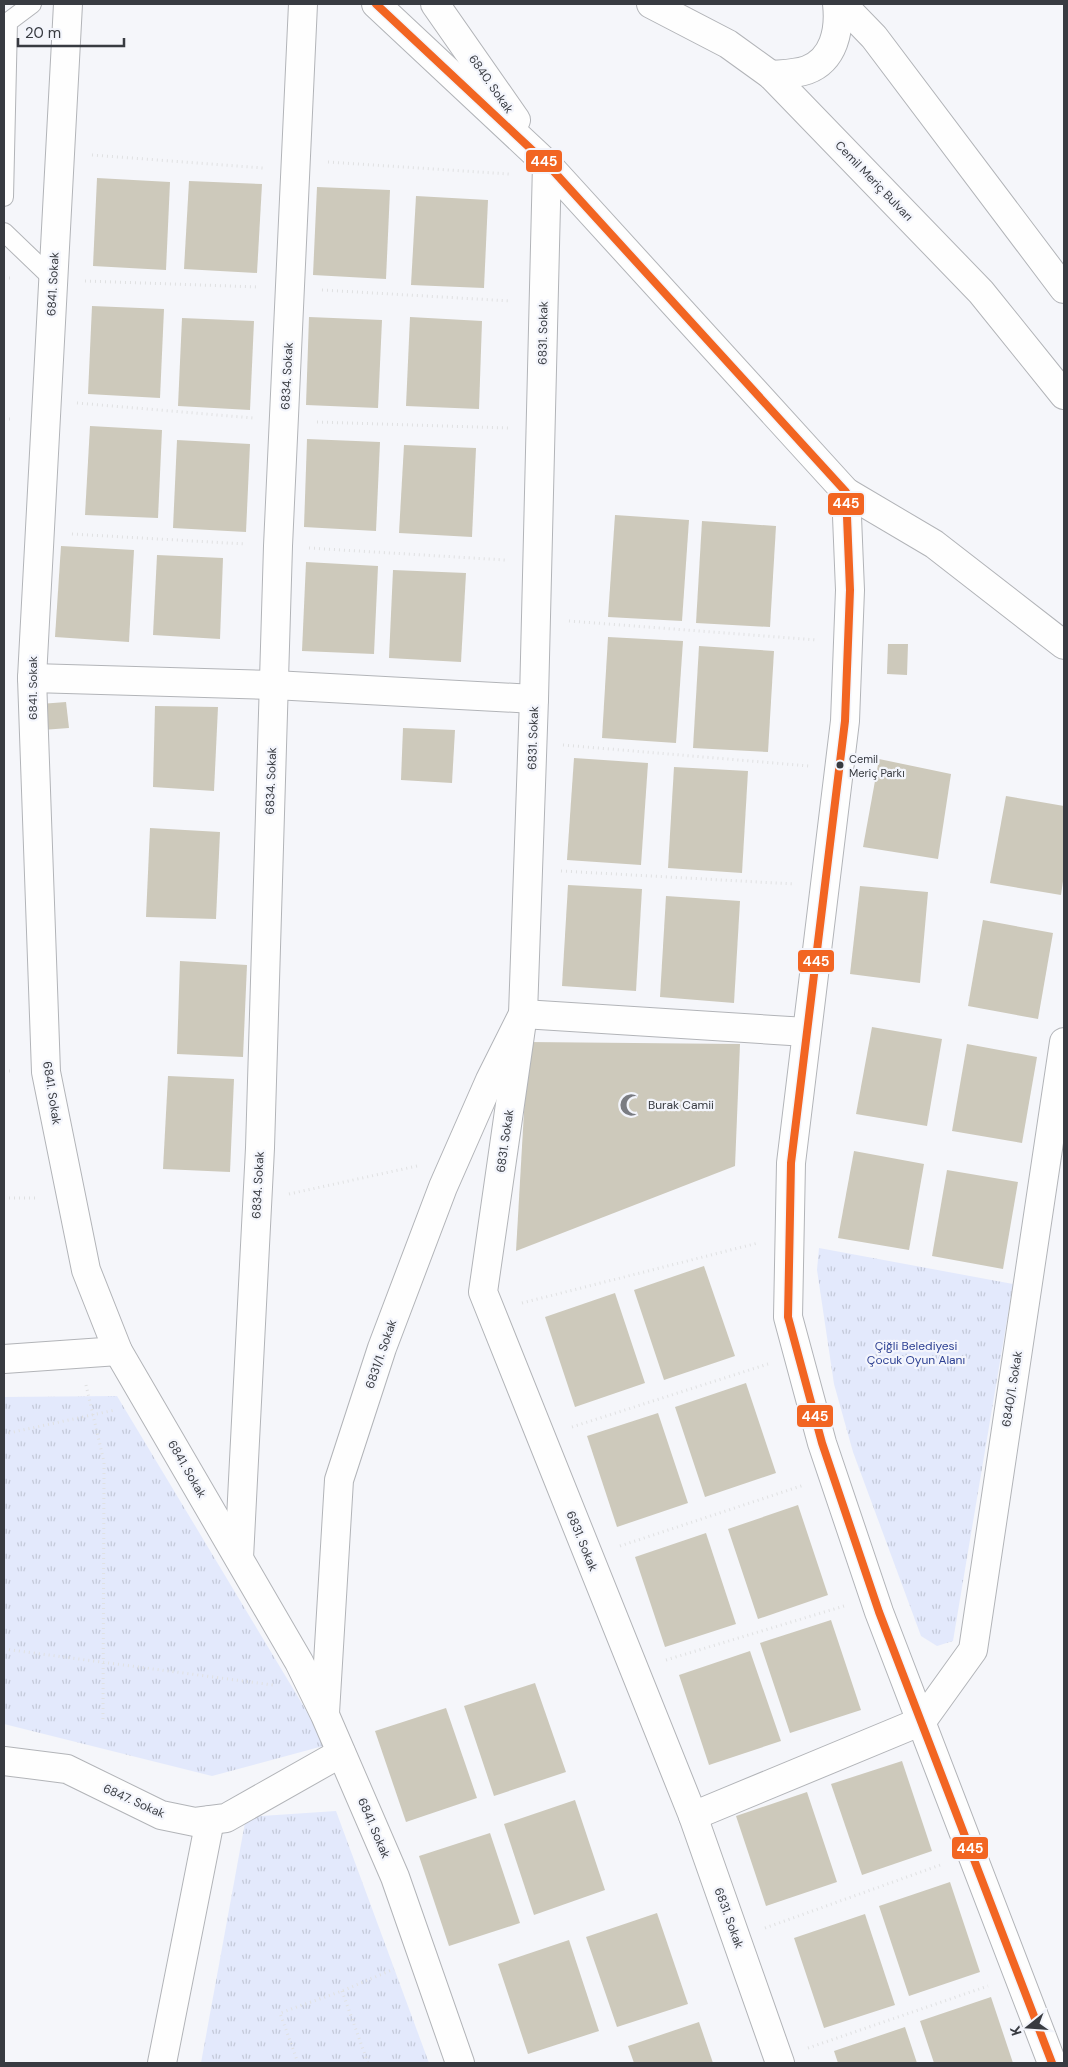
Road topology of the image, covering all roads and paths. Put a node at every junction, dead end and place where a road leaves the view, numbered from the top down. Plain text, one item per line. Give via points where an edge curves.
1 (32, 4) edge
2 (68, 4) edge
3 (303, 4) edge
4 (376, 4) edge
5 (435, 4) edge
6 (651, 4) edge
7 (837, 4) edge
8 (842, 4) edge
9 (771, 75) junction
10 (61, 153) junction
11 (296, 165) junction
12 (547, 171) junction
13 (4, 197) edge
14 (4, 232) edge
15 (54, 280) junction
16 (291, 288) junction
17 (1064, 289) edge
18 (544, 303) junction
19 (1064, 395) edge
20 (47, 400) junction
21 (285, 421) junction
22 (541, 428) junction
23 (846, 492) junction
24 (40, 532) junction
25 (278, 546) junction
26 (538, 562) junction
27 (536, 618) junction
28 (848, 642) junction
29 (1064, 645) edge
30 (32, 678) junction
31 (274, 685) junction
32 (534, 699) junction
33 (533, 742) junction
34 (839, 768) junction
35 (528, 869) junction
36 (824, 885) junction
37 (523, 1014) junction
38 (806, 1032) junction
39 (1064, 1042) edge
40 (457, 1157) junction
41 (257, 1201) junction
42 (789, 1235) junction
43 (490, 1312) junction
44 (118, 1351) junction
45 (77, 1354) junction
46 (798, 1355) junction
47 (4, 1359) edge
48 (149, 1403) junction
49 (94, 1414) junction
50 (4, 1434) edge
51 (540, 1437) junction
52 (833, 1475) junction
53 (589, 1557) junction
54 (239, 1558) junction
55 (874, 1597) junction
56 (4, 1649) edge
57 (104, 1663) junction
58 (634, 1669) junction
59 (320, 1704) junction
60 (922, 1721) junction
61 (103, 1722) dead end
62 (341, 1753) junction
63 (4, 1761) edge
64 (693, 1816) junction
65 (210, 1820) junction
66 (972, 1853) junction
67 (736, 1938) junction
68 (424, 1960) junction
69 (1019, 1976) junction
70 (342, 1991) junction
71 (779, 2061) edge
72 (162, 2063) edge
73 (298, 2063) edge
74 (368, 2063) edge
75 (460, 2063) edge
76 (1052, 2063) edge

1 - 13 lane via 8,22
2 - 10 street, 6841. Sokak
3 - 11 street, 6834. Sokak
4 - 12 street, 6840. Sokak
5 - 12 street, 6840. Sokak
6 - 9 street, Cemil Meriç Bulvarı via 728,44
7 - 9 street via 836,35 832,48 822,61 807,70
8 - 17 street via 874,37
9 - 19 street, Cemil Meriç Bulvarı via 981,292
10 - 11 path
10 - 15 street, 6841. Sokak
11 - 12 path
11 - 16 street, 6834. Sokak
12 - 18 street, 6831. Sokak
12 - 23 street, 6840. Sokak
14 - 15 lane
15 - 16 path
15 - 20 street, 6841. Sokak
16 - 18 path
16 - 21 street, 6834. Sokak
18 - 22 street, 6831. Sokak
20 - 21 path
20 - 24 street, 6841. Sokak
21 - 22 path
21 - 25 street, 6834. Sokak
22 - 26 street, 6831. Sokak
23 - 28 street via 850,590
23 - 29 street, 6840. Sokak via 934,544
24 - 25 path
24 - 30 street, 6841. Sokak
25 - 26 path
25 - 31 street, 6834. Sokak
26 - 27 street, 6831. Sokak
27 - 28 path
27 - 32 street, 6831. Sokak
28 - 34 street via 845,721
30 - 31 street
30 - 44 street, 6841. Sokak via 46,1072 86,1270
31 - 32 street
31 - 41 street, 6834. Sokak
32 - 33 street, 6831. Sokak
33 - 34 path
33 - 35 street, 6831. Sokak
34 - 36 street
35 - 36 path
35 - 37 street, 6831. Sokak
36 - 38 street
37 - 38 street
37 - 40 street, 6831/1. Sokak
37 - 43 street, 6831. Sokak via 483,1292
38 - 42 street via 791,1163
39 - 60 street, 6840/1. Sokak via 973,1650
40 - 41 path
40 - 59 street, 6831/1. Sokak via 382,1348 339,1480
41 - 54 street, 6834. Sokak
42 - 43 path
42 - 46 street via 788,1317
43 - 51 street, 6831. Sokak
44 - 45 street
44 - 48 street, 6841. Sokak
45 - 47 street
45 - 49 path
46 - 51 path
46 - 52 street
48 - 49 path
48 - 54 street, 6841. Sokak
49 - 50 path
49 - 57 path via 104,1462
51 - 53 street, 6831. Sokak
52 - 53 path
52 - 55 street
53 - 58 street, 6831. Sokak
54 - 59 street, 6841. Sokak
55 - 58 path
55 - 60 street
56 - 57 path
57 - 59 path via 270,1684
57 - 61 path
58 - 64 street, 6831. Sokak
59 - 62 street, 6841. Sokak
60 - 64 street
60 - 66 street
62 - 65 street, 6847. Sokak via 226,1818
62 - 68 street, 6841. Sokak via 395,1877
63 - 65 street, 6847. Sokak via 67,1769 161,1815 195,1822
64 - 67 street, 6831. Sokak
65 - 72 street
66 - 67 path
66 - 69 street
67 - 71 street, 6831. Sokak
68 - 70 path via 395,1968
68 - 75 street, 6841. Sokak
69 - 71 path
69 - 76 street
70 - 73 path via 280,2013
70 - 74 path

